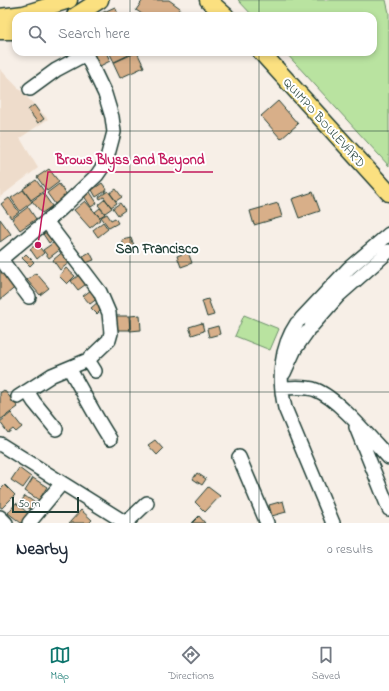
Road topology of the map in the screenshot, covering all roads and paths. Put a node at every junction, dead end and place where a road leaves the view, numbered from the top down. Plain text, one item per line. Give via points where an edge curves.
1 (69, 0) edge
2 (100, 0) edge
3 (211, 1) edge
4 (30, 12) edge
5 (81, 12) edge
6 (222, 12) edge
7 (226, 12) edge
8 (12, 16) edge
9 (0, 17) edge
10 (0, 31) edge
11 (12, 31) edge
12 (81, 56) edge
13 (87, 56) edge
14 (265, 56) edge
15 (30, 89) dead end
16 (389, 193) edge
17 (46, 221) junction
18 (389, 234) edge
19 (389, 251) edge
20 (0, 259) edge
21 (29, 297) dead end
22 (315, 312) junction
23 (69, 368) junction
24 (282, 383) junction
25 (353, 420) junction
26 (56, 429) dead end
27 (110, 439) dead end
28 (0, 444) edge
29 (239, 457) dead end
30 (389, 458) edge
31 (62, 483) junction
32 (147, 503) dead end
33 (389, 509) edge
34 (0, 517) edge
35 (6, 523) edge
36 (29, 523) edge
37 (126, 523) edge
38 (267, 523) edge
39 (333, 523) edge

1 - 4 main road
2 - 5 main road
3 - 6 main road
3 - 7 main road
8 - 9 main road
10 - 11 main road
12 - 15 street
13 - 17 street via 105,94 112,117 114,132 111,147 106,162 97,175
14 - 16 main road, QUIMPO BOULEVARD
17 - 20 street
17 - 23 street via 106,302 111,326 109,340 92,365
18 - 22 street via 349,268
19 - 22 street
20 - 21 street
22 - 24 street
22 - 24 street via 299,321 285,346
23 - 26 street via 52,375 23,394 34,402
23 - 27 street via 96,420
24 - 25 street via 316,390 332,400
24 - 39 street via 285,408
25 - 30 street
25 - 33 street
28 - 31 street
29 - 38 street
31 - 36 street
31 - 37 street
32 - 37 street
34 - 35 street

